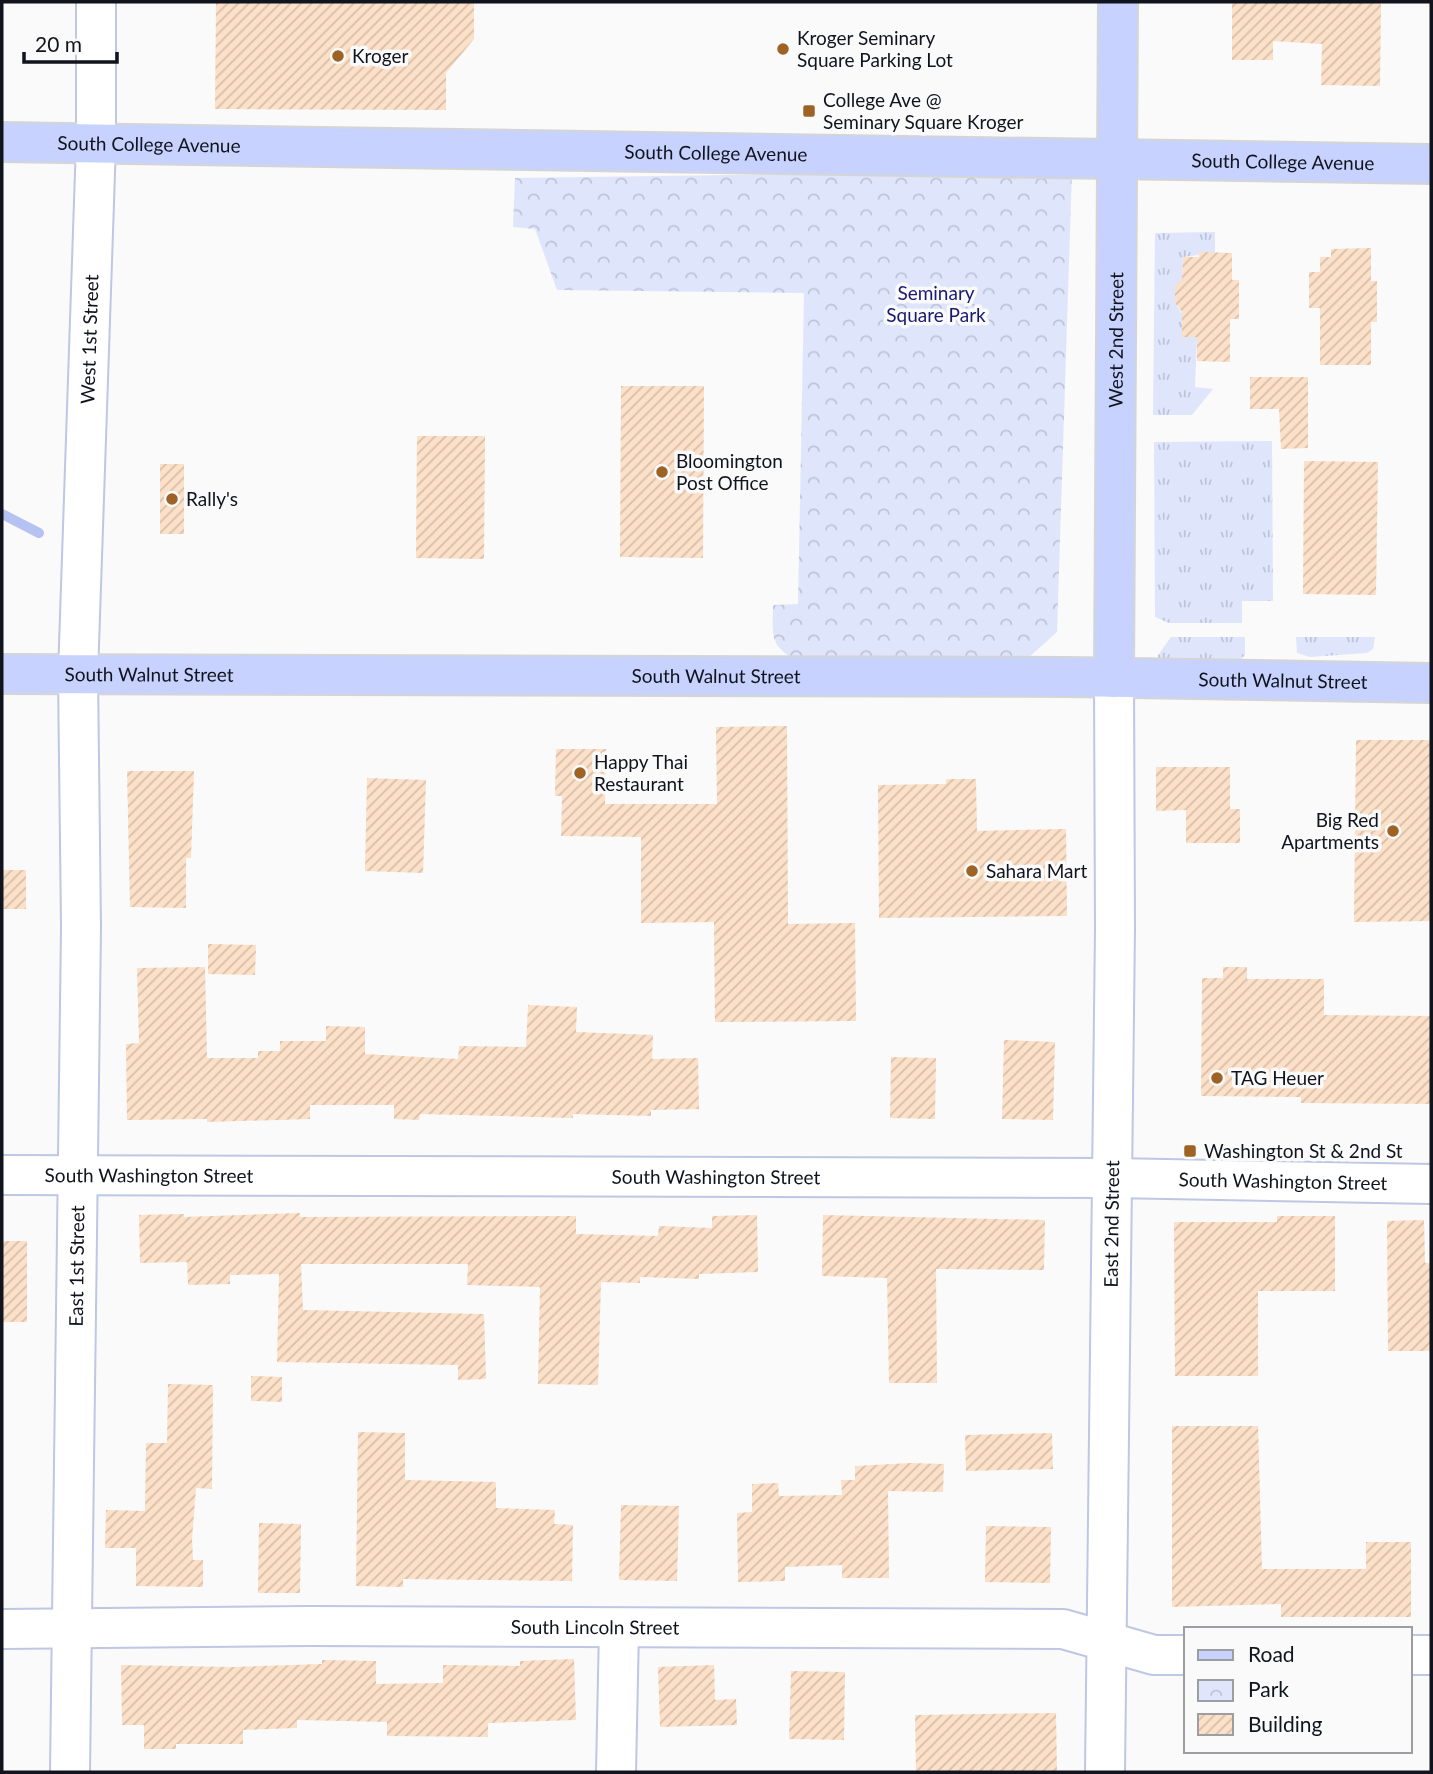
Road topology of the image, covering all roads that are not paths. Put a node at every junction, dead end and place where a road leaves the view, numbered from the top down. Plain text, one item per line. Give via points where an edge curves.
1 (96, 2) edge
2 (1118, 2) edge
3 (2, 142) edge
4 (96, 143) junction
5 (1118, 161) junction
6 (1431, 164) edge
7 (2, 674) edge
8 (78, 675) junction
9 (1114, 678) junction
10 (1431, 682) edge
11 (2, 1175) edge
12 (77, 1177) junction
13 (1113, 1178) junction
14 (1431, 1184) edge
15 (2, 1629) edge
16 (71, 1629) junction
17 (619, 1629) junction
18 (1106, 1643) junction
19 (1184, 1655) edge
20 (1412, 1655) edge
21 (1431, 1655) edge
22 (70, 1772) edge
23 (616, 1772) edge
24 (1105, 1772) edge

1 - 4 street, West 1st Street
2 - 5 main road, West 2nd Street
3 - 4 main road, South College Avenue
4 - 5 main road, South College Avenue
4 - 8 street, West 1st Street
5 - 6 main road, South College Avenue
5 - 9 main road, West 2nd Street
7 - 8 main road, South Walnut Street
8 - 9 main road, South Walnut Street
8 - 12 street, East 1st Street via 81,927
9 - 10 main road, South Walnut Street
9 - 13 street, East 2nd Street
11 - 12 street, South Washington Street
12 - 13 street, South Washington Street
12 - 16 street, East 1st Street
13 - 14 street, South Washington Street
13 - 18 street, East 2nd Street
15 - 16 street, South Lincoln Street
16 - 17 street, South Lincoln Street
16 - 22 street, East 1st Street
17 - 18 street, South Lincoln Street via 1063,1629
17 - 23 street
18 - 19 street, South Lincoln Street via 1154,1655
18 - 24 street, East 2nd Street
20 - 21 street

